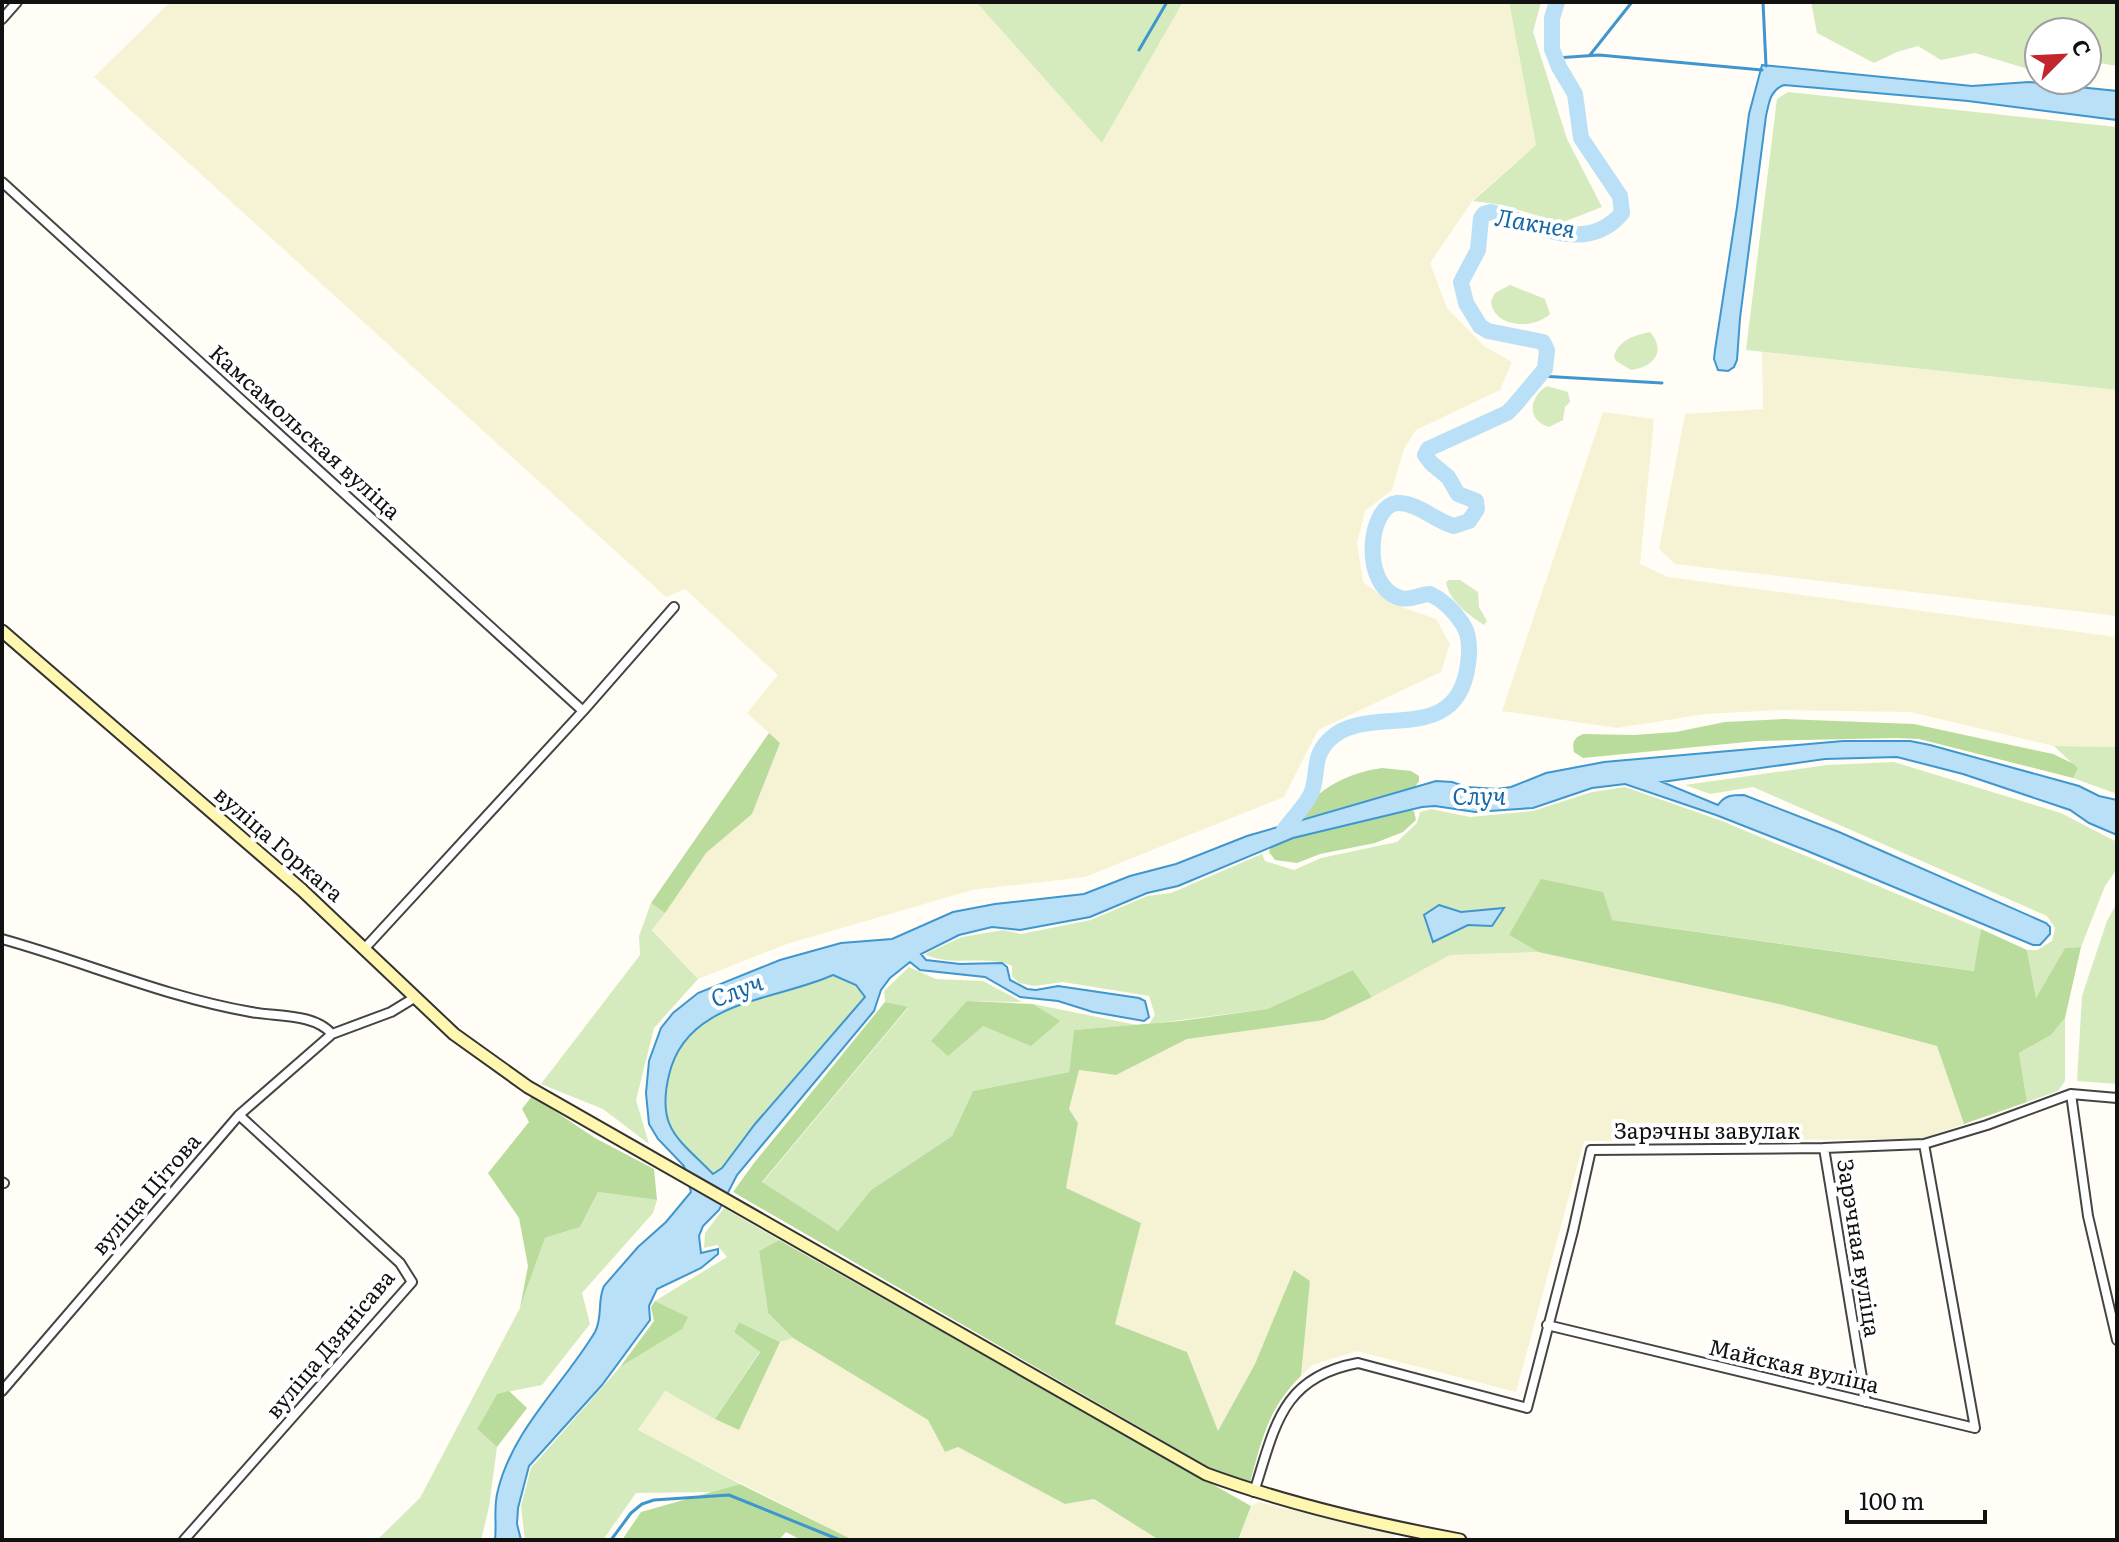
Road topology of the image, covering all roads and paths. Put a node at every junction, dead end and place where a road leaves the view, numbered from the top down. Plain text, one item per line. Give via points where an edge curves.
1 (17, 2) edge
2 (2, 19) edge
3 (2, 182) edge
4 (674, 607) dead end
5 (2, 631) edge
6 (583, 711) junction
7 (2, 939) edge
8 (365, 948) junction
9 (414, 998) junction
10 (332, 1034) junction
11 (2071, 1094) junction
12 (2117, 1098) edge
13 (239, 1115) junction
14 (1924, 1144) junction
15 (1824, 1148) junction
16 (1547, 1325) junction
17 (2117, 1340) edge
18 (2, 1391) edge
19 (1866, 1402) junction
20 (1254, 1492) junction
21 (184, 1540) edge
22 (1460, 1540) edge

1 - 2 street
3 - 6 street, Камсамольская вуліца
4 - 6 street
5 - 8 main road, вуліца Горкага
6 - 8 street
7 - 10 street via 191,999 312,1020
8 - 9 main road, вуліца Горкага
9 - 10 street, вуліца Цітова
9 - 20 main road, вуліца Горкага via 528,1087 1206,1474
10 - 13 street, вуліца Цітова
11 - 12 street
11 - 14 street, Зарэчны завулак
11 - 17 street via 2088,1216
13 - 18 street, вуліца Цітова
13 - 21 street, вуліца Дзянісава via 400,1263 412,1282
14 - 15 street, Зарэчны завулак
14 - 19 street, Майская вуліца via 1975,1428
15 - 16 street, Зарэчны завулак via 1591,1150
15 - 19 street, Зарэчная вуліца
16 - 19 street, Майская вуліца
16 - 20 street via 1527,1408 1358,1363 1312,1379 1294,1393 1283,1414
20 - 22 main road, вуліца Горкага

